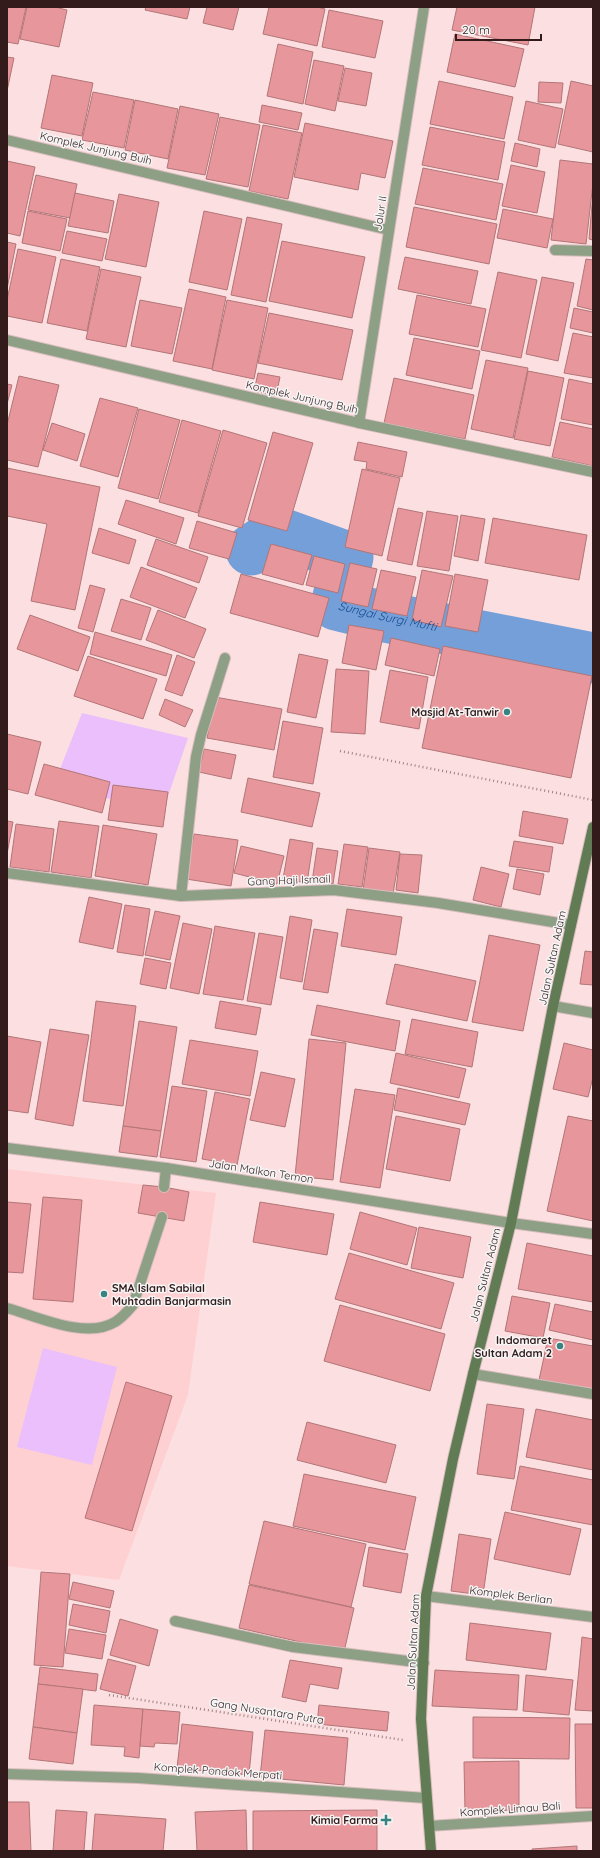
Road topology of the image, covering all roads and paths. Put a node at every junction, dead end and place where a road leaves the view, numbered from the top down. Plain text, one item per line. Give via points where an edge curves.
1 (424, 7) edge
2 (7, 140) edge
3 (389, 230) junction
4 (555, 250) dead end
5 (593, 251) edge
6 (7, 340) edge
7 (359, 423) junction
8 (593, 472) edge
9 (225, 658) dead end
10 (340, 752) dead end
11 (593, 800) edge
12 (593, 827) edge
13 (7, 873) edge
14 (181, 896) junction
15 (571, 926) junction
16 (553, 1006) junction
17 (593, 1013) edge
18 (7, 1148) edge
19 (166, 1168) junction
20 (164, 1187) dead end
21 (162, 1217) dead end
22 (511, 1223) junction
23 (593, 1234) edge
24 (7, 1308) edge
25 (472, 1374) junction
26 (593, 1394) edge
27 (426, 1596) junction
28 (593, 1618) edge
29 (175, 1621) dead end
30 (424, 1663) junction
31 (109, 1695) dead end
32 (423, 1743) junction
33 (7, 1774) edge
34 (426, 1798) junction
35 (593, 1816) edge
36 (428, 1826) junction
37 (431, 1851) edge

1 - 3 street, Jalur II
2 - 3 street, Komplek Junjung Buih
3 - 7 street, Jalur II
4 - 5 street
6 - 7 street, Komplek Junjung Buih
7 - 8 street, Komplek Junjung Buih
9 - 14 street via 196,757
10 - 11 path
12 - 15 main road, Jalan Sultan Adam
13 - 14 street, Gang Haji Ismail
14 - 15 street, Gang Haji Ismail via 334,890 438,903
15 - 16 main road, Jalan Sultan Adam
16 - 17 street
16 - 22 main road, Jalan Sultan Adam
18 - 19 street, Jalan Malkon Temon
19 - 20 street
19 - 22 street, Jalan Malkon Temon
21 - 24 street via 133,1305 114,1323 96,1328 81,1328
22 - 23 street, Jalan Malkon Temon
22 - 25 main road, Jalan Sultan Adam
25 - 26 street
25 - 27 main road, Jalan Sultan Adam
27 - 28 street, Komplek Berlian
27 - 30 main road, Jalan Sultan Adam
29 - 30 street via 293,1647
30 - 32 main road, Jalan Sultan Adam via 421,1719
31 - 32 path, Gang Nusantara Putra
32 - 34 main road, Jalan Sultan Adam
33 - 34 street, Komplek Pondok Merpati via 138,1778
34 - 36 main road, Jalan Sultan Adam
35 - 36 street, Komplek Limau Bali
36 - 37 main road, Jalan Sultan Adam

